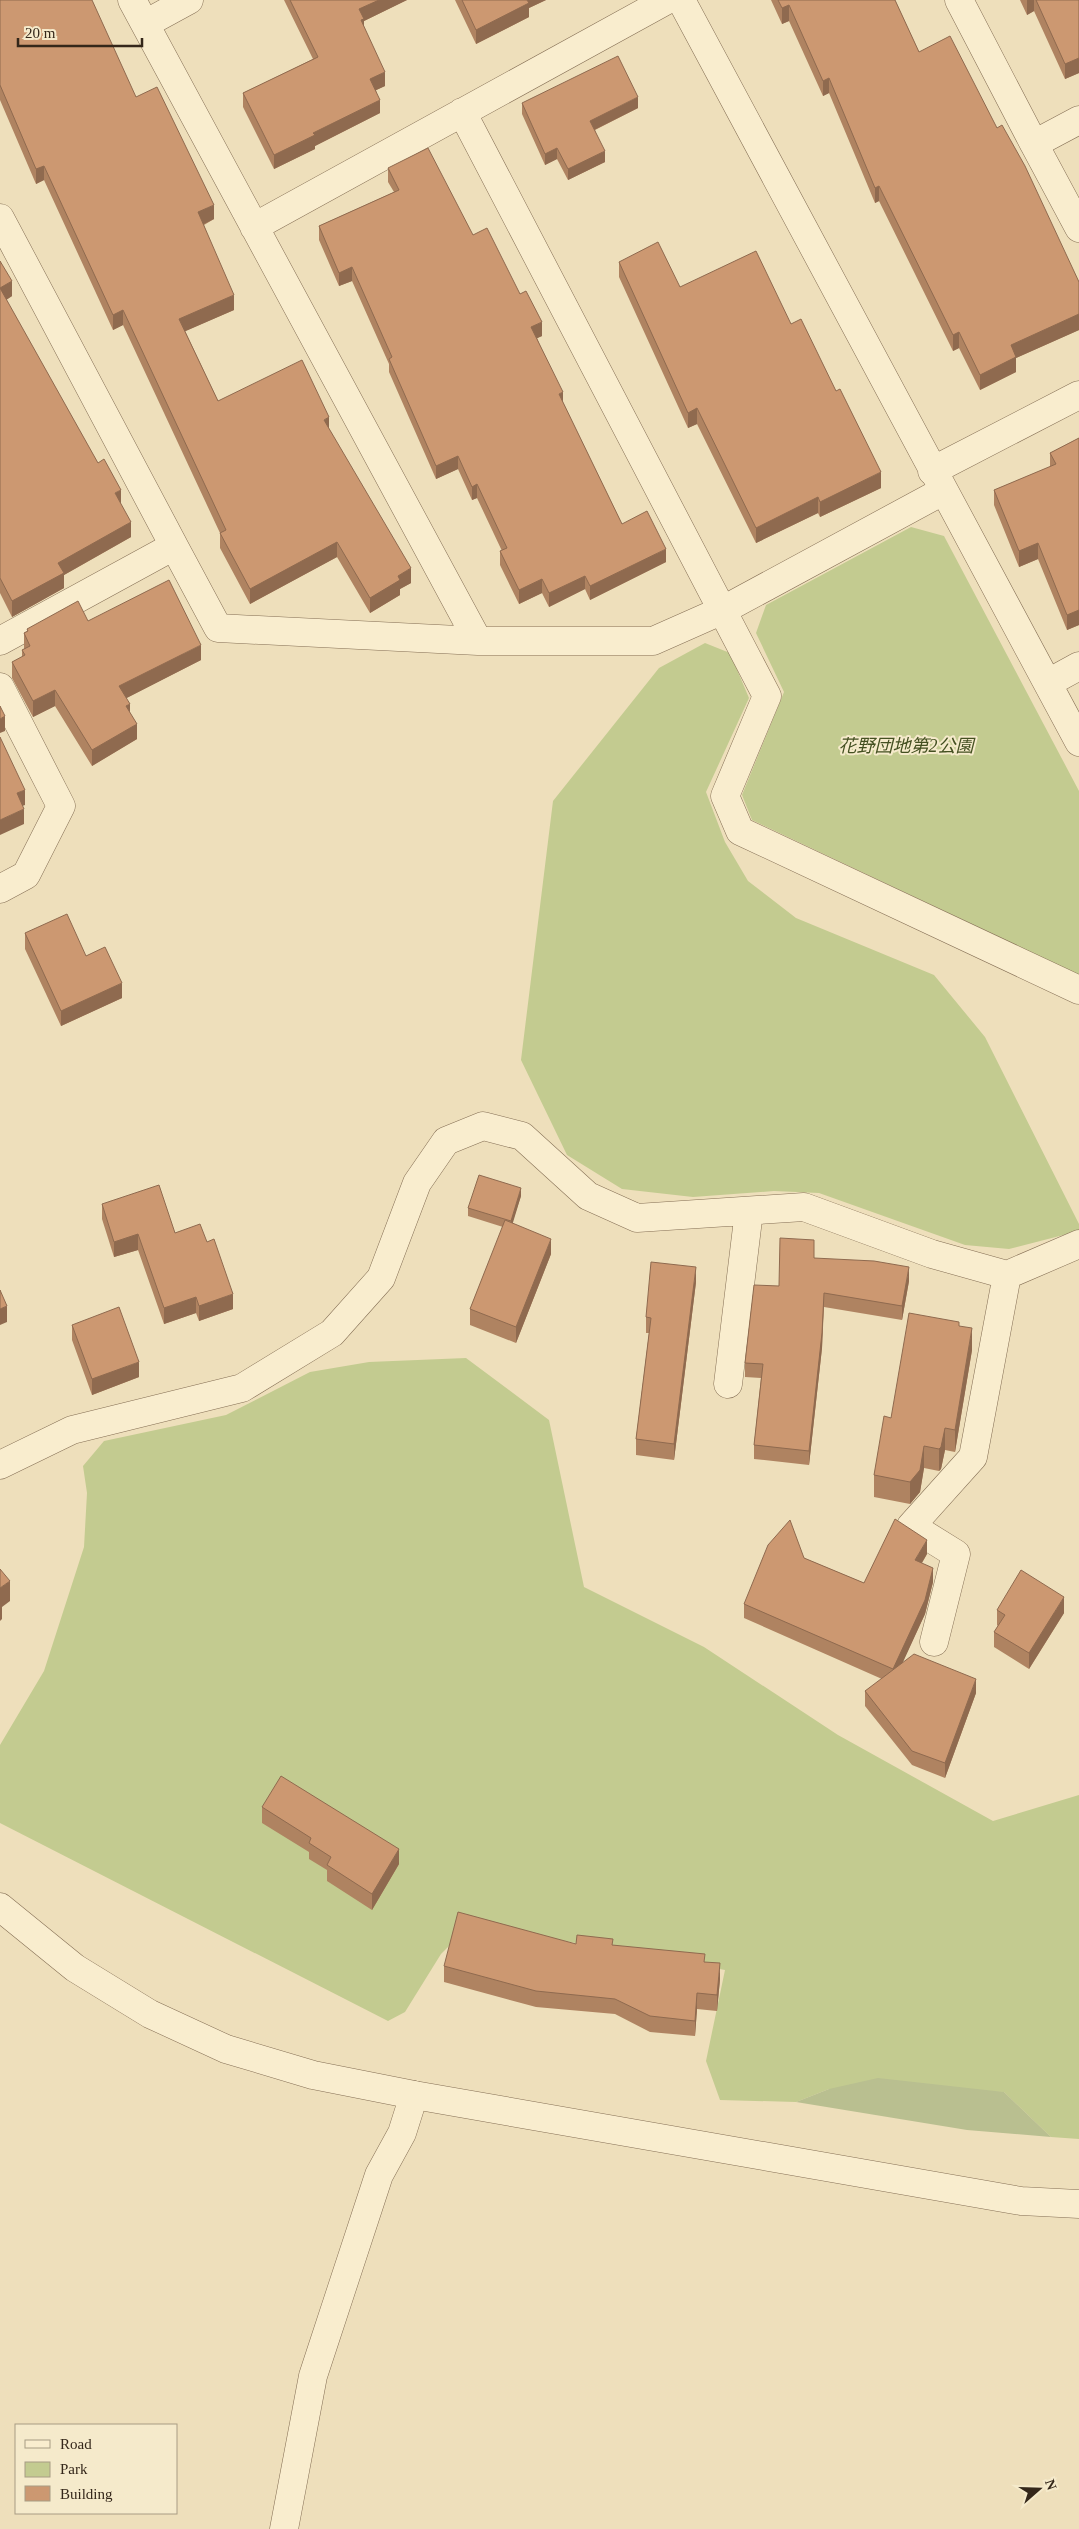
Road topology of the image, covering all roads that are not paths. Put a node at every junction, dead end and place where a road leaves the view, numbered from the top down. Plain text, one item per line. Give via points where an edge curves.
1 (132, 0) edge
2 (190, 0) edge
3 (667, 0) edge
4 (681, 0) edge
5 (958, 0) edge
6 (145, 24) junction
7 (462, 112) junction
8 (1079, 120) edge
9 (1034, 144) junction
10 (0, 218) edge
11 (254, 227) junction
12 (1079, 228) edge
13 (1079, 395) edge
14 (938, 481) junction
15 (174, 546) junction
16 (723, 610) junction
17 (478, 640) junction
18 (0, 641) edge
19 (1079, 666) edge
20 (1048, 683) junction
21 (0, 687) edge
22 (1079, 742) edge
23 (0, 889) edge
24 (1079, 990) edge
25 (749, 1211) junction
26 (1079, 1244) edge
27 (1007, 1276) junction
28 (728, 1384) dead end
29 (0, 1465) edge
30 (934, 1642) dead end
31 (0, 1907) edge
32 (414, 2095) junction
33 (1079, 2204) edge
34 (284, 2529) edge

1 - 6 street
2 - 6 street
3 - 7 street
4 - 14 street
5 - 9 street
6 - 11 street
7 - 11 street
7 - 16 street
8 - 9 street
9 - 12 street
10 - 15 street
11 - 17 street
13 - 14 street
14 - 16 street
14 - 20 street
15 - 17 street via 218,628
15 - 18 street
16 - 17 street via 653,641
16 - 24 street via 767,696 726,796 740,831
19 - 20 street
20 - 22 street
21 - 23 street via 62,806 26,875
25 - 27 street via 804,1207 932,1254
25 - 28 street
25 - 29 street via 637,1218 588,1196 522,1136 483,1126 446,1141 417,1183 382,1278 332,1333 242,1388 72,1430
26 - 27 street
27 - 30 street via 974,1458 911,1526 956,1554
31 - 32 street via 75,1968 150,2014 226,2049 313,2075
32 - 33 street via 1021,2201
32 - 34 street via 402,2133 379,2176 313,2376

